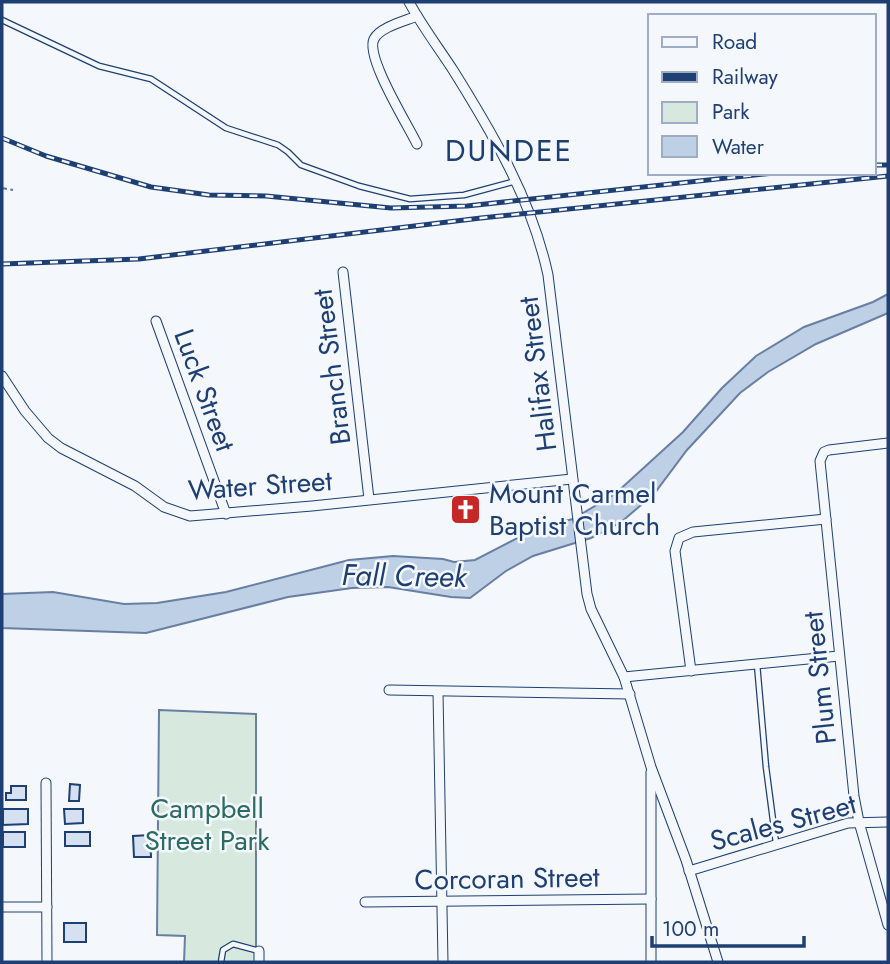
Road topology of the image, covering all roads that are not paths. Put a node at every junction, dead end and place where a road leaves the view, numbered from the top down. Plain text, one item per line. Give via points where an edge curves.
1 (410, 2) edge
2 (417, 16) junction
3 (2, 20) edge
4 (417, 144) dead end
5 (516, 181) junction
6 (343, 272) dead end
7 (156, 321) dead end
8 (2, 376) edge
9 (888, 443) edge
10 (572, 479) junction
11 (369, 499) junction
12 (226, 514) junction
13 (826, 519) junction
14 (839, 656) junction
15 (757, 664) junction
16 (691, 670) junction
17 (624, 677) junction
18 (389, 690) dead end
19 (438, 692) junction
20 (630, 694) junction
21 (651, 767) junction
22 (46, 783) dead end
23 (859, 822) junction
24 (888, 822) edge
25 (776, 844) junction
26 (689, 871) junction
27 (651, 899) junction
28 (365, 902) dead end
29 (441, 902) junction
30 (2, 907) edge
31 (47, 907) junction
32 (888, 925) edge
33 (260, 951) joint
34 (47, 962) edge
35 (221, 962) edge
36 (259, 962) edge
37 (443, 962) edge
38 (651, 962) edge
39 (718, 962) edge

1 - 2 street, Halifax Street
2 - 4 street via 377,35 372,45 375,63
2 - 5 street, Halifax Street
3 - 5 lane via 99,66 150,79 226,128 278,145 300,165 359,186 410,199 464,195
5 - 10 street, Halifax Street via 536,227 548,275
6 - 11 street, Branch Street
7 - 12 street, Luck Street
8 - 12 street, Water Street via 40,430 61,448 175,512
9 - 13 street, Plum Street via 829,450 821,456
10 - 11 street, Water Street
10 - 17 street, Halifax Street via 591,609
11 - 12 street, Water Street
13 - 14 street, Plum Street
13 - 16 street via 685,534 676,544
14 - 15 street
14 - 23 street, Plum Street
15 - 16 street
15 - 25 lane
16 - 17 street
17 - 20 street, Halifax Street
18 - 19 street
19 - 20 street
19 - 29 street
20 - 21 street, Halifax Street
21 - 26 street, Halifax Street
21 - 27 street
22 - 31 street
23 - 24 street, Scales Street
23 - 25 street, Scales Street
23 - 32 street, Plum Street
25 - 26 street, Scales Street
26 - 39 street, Halifax Street
27 - 29 street, Corcoran Street
27 - 38 street
28 - 29 street, Corcoran Street
29 - 37 street
30 - 31 street
31 - 34 street
33 - 35 lane via 233,944 223,950
33 - 36 street

